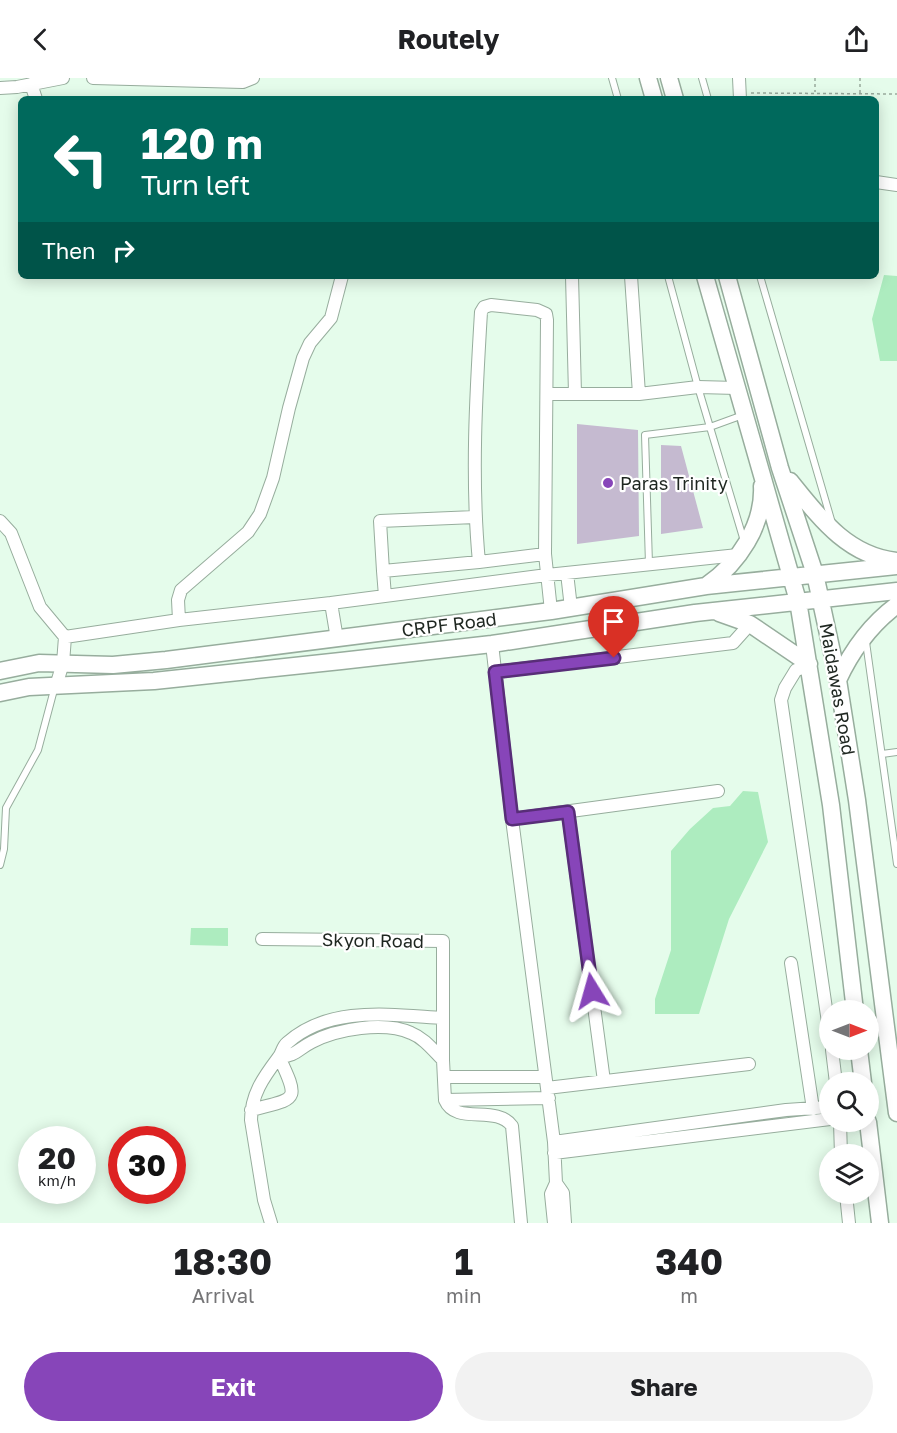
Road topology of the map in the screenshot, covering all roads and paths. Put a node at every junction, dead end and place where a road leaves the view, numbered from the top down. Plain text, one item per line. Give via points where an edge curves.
1 (63, 78) edge
2 (93, 78) edge
3 (253, 78) edge
4 (612, 78) edge
5 (648, 78) edge
6 (669, 78) edge
7 (702, 78) edge
8 (739, 78) edge
9 (815, 78) edge
10 (860, 78) edge
11 (31, 84) junction
12 (0, 88) edge
13 (815, 93) junction
14 (860, 93) junction
15 (897, 93) edge
16 (35, 96) edge
17 (617, 96) edge
18 (653, 96) edge
19 (674, 96) edge
20 (707, 96) edge
21 (740, 96) edge
22 (879, 182) edge
23 (897, 185) edge
24 (341, 279) edge
25 (572, 279) edge
26 (631, 279) edge
27 (669, 279) edge
28 (706, 279) edge
29 (728, 279) edge
30 (761, 279) edge
31 (698, 387) junction
32 (737, 388) junction
33 (547, 394) junction
34 (575, 394) junction
35 (639, 394) junction
36 (745, 415) junction
37 (710, 427) junction
38 (780, 468) junction
39 (761, 471) junction
40 (475, 517) junction
41 (0, 521) edge
42 (834, 532) junction
43 (742, 550) junction
44 (545, 554) junction
45 (897, 561) edge
46 (479, 562) junction
47 (649, 564) junction
48 (897, 566) edge
49 (383, 570) junction
50 (567, 573) junction
51 (815, 574) junction
52 (547, 575) junction
53 (792, 577) junction
54 (706, 586) junction
55 (897, 591) edge
56 (385, 596) junction
57 (822, 600) junction
58 (798, 601) junction
59 (331, 603) junction
60 (897, 605) edge
61 (571, 608) junction
62 (551, 611) junction
63 (714, 611) junction
64 (486, 619) junction
65 (179, 620) junction
66 (750, 624) junction
67 (865, 635) junction
68 (64, 638) junction
69 (337, 639) junction
70 (490, 644) junction
71 (63, 663) junction
72 (809, 665) junction
73 (0, 671) edge
74 (495, 672) junction
75 (838, 680) junction
76 (56, 686) junction
77 (0, 693) edge
78 (897, 752) edge
79 (882, 754) junction
80 (718, 791) dead end
81 (568, 812) junction
82 (512, 819) junction
83 (897, 864) edge
84 (0, 865) edge
85 (262, 939) dead end
86 (791, 963) dead end
87 (825, 1000) edge
88 (854, 1000) edge
89 (443, 1018) junction
90 (894, 1050) edge
91 (279, 1057) junction
92 (443, 1060) junction
93 (749, 1064) dead end
94 (444, 1077) junction
95 (485, 1077) junction
96 (604, 1081) junction
97 (547, 1088) junction
98 (487, 1099) junction
99 (445, 1100) junction
100 (819, 1108) edge
101 (813, 1109) junction
102 (250, 1110) junction
103 (897, 1113) edge
104 (788, 1116) junction
105 (819, 1118) edge
106 (869, 1132) edge
107 (554, 1147) junction
108 (556, 1183) junction
109 (847, 1204) edge
110 (271, 1223) edge
111 (521, 1223) edge
112 (554, 1223) edge
113 (565, 1223) edge
114 (849, 1223) edge
115 (880, 1223) edge

1 - 11 street
2 - 3 street via 243,82
4 - 17 lane
5 - 18 street
6 - 19 street
7 - 20 lane
8 - 21 street
9 - 13 path
10 - 14 path
11 - 12 street
11 - 16 street
13 - 14 path
13 - 21 path
14 - 15 path
22 - 23 street
24 - 65 street via 331,318 303,358 260,514 248,532 181,590
25 - 34 street
26 - 35 street
27 - 31 lane
28 - 32 street, Maidawas Road
29 - 38 street, Maidawas Road
30 - 42 lane
31 - 32 street
31 - 35 street
31 - 37 lane
32 - 36 street, Maidawas Road
33 - 34 street
33 - 40 street via 546,314 484,307 479,349
33 - 44 street
34 - 35 street
36 - 37 lane
36 - 39 street, Maidawas Road
37 - 43 lane
37 - 47 lane via 645,435
38 - 42 street
38 - 51 street, Maidawas Road
39 - 43 street via 763,502
39 - 53 street, Maidawas Road
40 - 46 street
40 - 49 street via 380,521
41 - 68 street via 11,533 40,607
42 - 45 street via 862,553
43 - 47 street
43 - 54 street via 723,574
44 - 46 street
44 - 52 street
46 - 49 street
47 - 50 street
48 - 51 street, CRPF Road
49 - 56 street
50 - 52 street
50 - 61 street
51 - 53 street, CRPF Road
51 - 57 street, Maidawas Road
52 - 56 street
52 - 62 street
53 - 54 street, CRPF Road
53 - 58 street, Maidawas Road
54 - 61 street, CRPF Road
55 - 57 street
56 - 59 street
57 - 58 street
57 - 75 street, Maidawas Road
58 - 63 street
58 - 72 street, Maidawas Road
59 - 65 street
59 - 69 street
60 - 67 street
61 - 62 street, CRPF Road
62 - 64 street, CRPF Road
63 - 66 street
63 - 70 street
64 - 69 street, CRPF Road
64 - 70 street
65 - 68 street
66 - 72 street
66 - 74 street via 733,643
67 - 75 street
67 - 79 lane
68 - 71 street
69 - 71 street, CRPF Road via 166,660
70 - 74 street
70 - 76 street via 216,675
71 - 73 street, CRPF Road via 39,663
71 - 76 street
72 - 87 street via 796,670 781,700
72 - 88 street, Maidawas Road via 831,806
74 - 82 street
75 - 90 street, Maidawas Road
76 - 77 street
76 - 84 lane via 38,750 6,808
78 - 79 lane
79 - 83 lane
80 - 81 street
81 - 82 street
81 - 96 street
82 - 97 street
85 - 89 street, Skyon Road via 443,941
86 - 101 street
89 - 91 street via 370,1015 328,1020 285,1044
89 - 92 street, Skyon Road
90 - 103 street, Maidawas Road
91 - 92 street via 291,1056 311,1042 346,1030 387,1028 411,1032
91 - 102 street via 258,1086
91 - 102 street via 291,1081 291,1095 286,1101
92 - 94 street, Skyon Road
93 - 96 street
94 - 95 street
94 - 99 street, Skyon Road
95 - 97 street
95 - 98 street
96 - 97 street
97 - 98 street
97 - 107 street
98 - 99 street
99 - 111 street via 455,1112 497,1116 507,1119 512,1126
100 - 101 street
101 - 104 street
102 - 110 street
104 - 105 street
104 - 107 street
106 - 115 street
107 - 108 street
108 - 112 street via 551,1194
108 - 113 street via 563,1193
109 - 114 street

